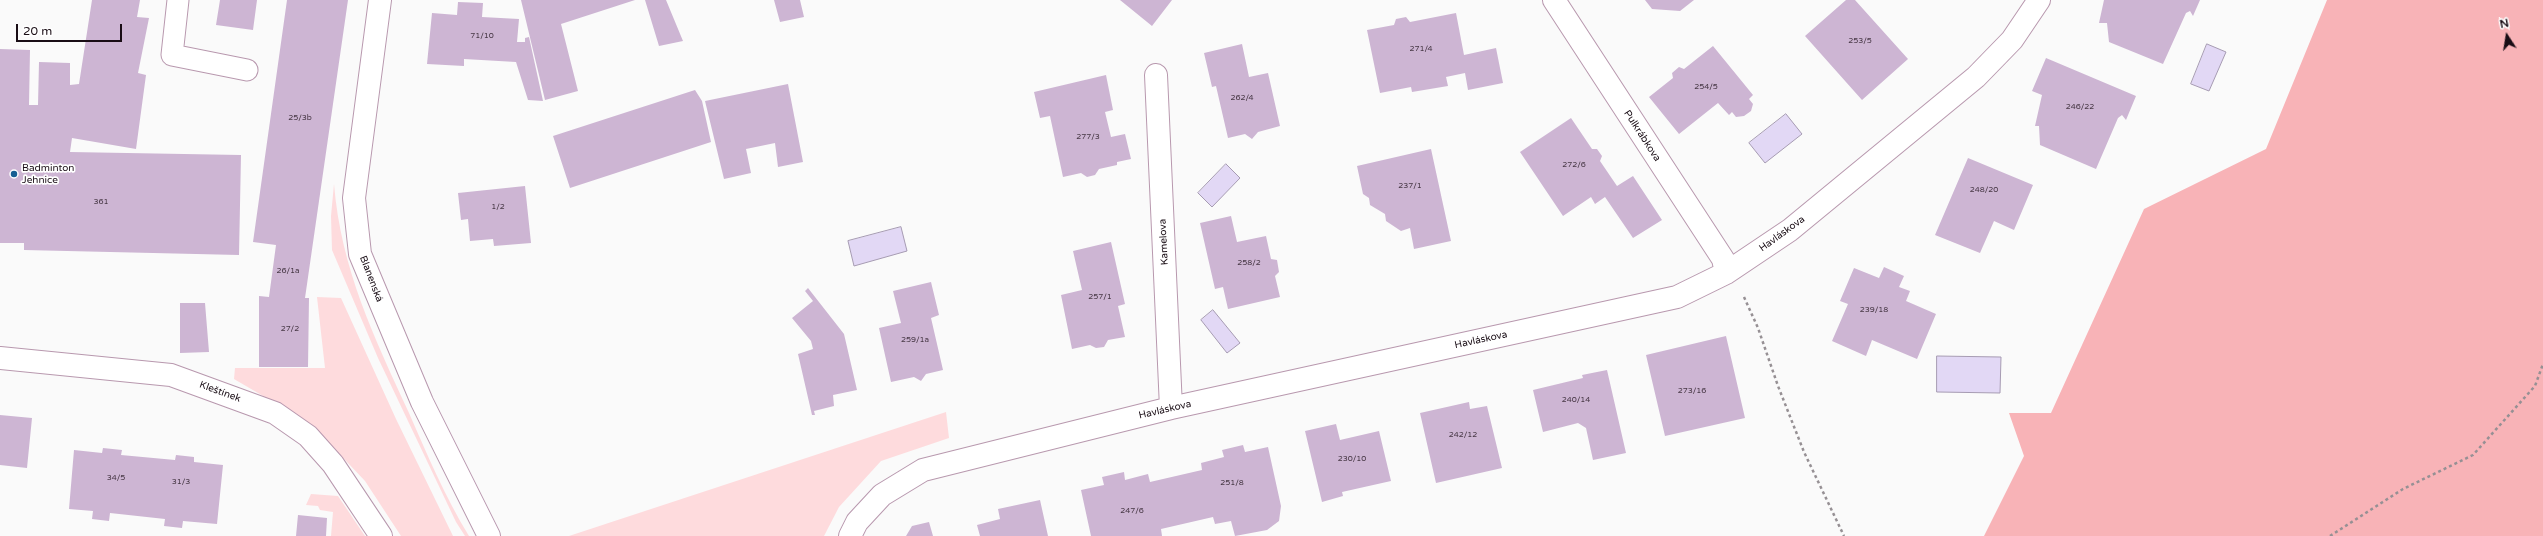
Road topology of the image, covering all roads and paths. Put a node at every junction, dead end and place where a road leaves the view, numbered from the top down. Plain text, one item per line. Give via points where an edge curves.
1 (178, 0) edge
2 (380, 0) edge
3 (1554, 0) edge
4 (2039, 0) edge
5 (247, 70) dead end
6 (1156, 75) dead end
7 (1726, 273) junction
8 (0, 358) edge
9 (2543, 364) edge
10 (1171, 408) junction
11 (381, 536) edge
12 (489, 536) edge
13 (850, 536) edge
14 (1844, 536) edge
15 (2330, 536) edge

1 - 5 lane via 172,55
2 - 12 street, Blanenská via 354,198 360,254 422,402
3 - 7 street, Pulkrábkova via 1723,259
4 - 7 street, Havláskova via 2012,40 1976,77 1790,230
6 - 10 street, Kamelova
7 - 10 street, Havláskova via 1678,297
7 - 14 path via 1748,303 1804,452
8 - 11 street, Kleštínek via 171,375 275,413 308,436 333,464
9 - 15 path via 2535,386 2473,455 2403,489
10 - 13 street, Havláskova via 923,470 882,495 857,522

